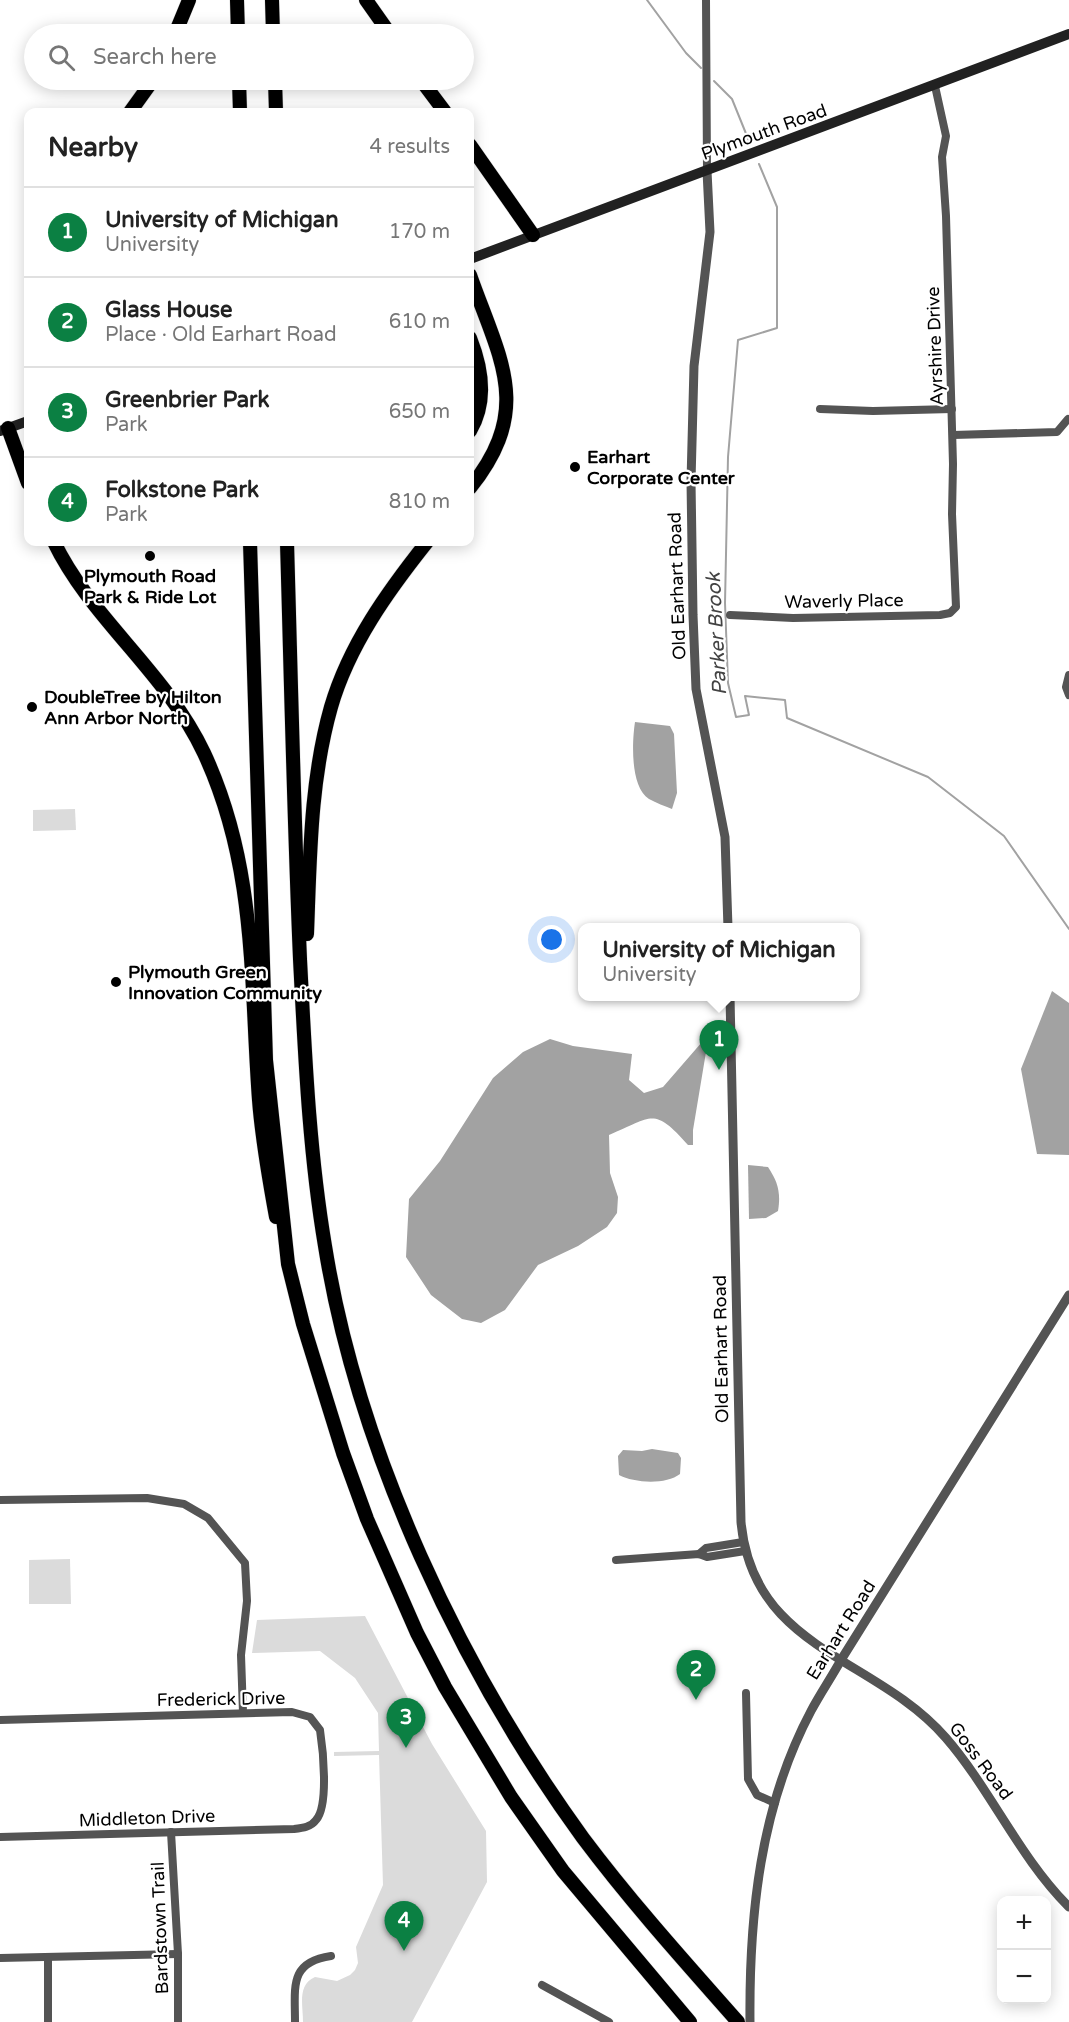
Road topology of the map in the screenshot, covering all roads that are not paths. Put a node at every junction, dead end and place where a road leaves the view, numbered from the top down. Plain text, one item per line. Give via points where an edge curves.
1 (189, 0) edge
2 (237, 0) edge
3 (272, 0) edge
4 (366, 0) edge
5 (706, 0) edge
6 (179, 24) edge
7 (238, 24) edge
8 (273, 24) edge
9 (383, 24) edge
10 (1069, 34) edge
11 (935, 86) junction
12 (146, 90) edge
13 (239, 90) edge
14 (275, 90) edge
15 (428, 90) edge
16 (133, 108) edge
17 (240, 108) edge
18 (276, 108) edge
19 (442, 108) edge
20 (474, 152) edge
21 (707, 171) junction
22 (534, 235) junction
23 (474, 258) edge
24 (474, 286) edge
25 (474, 352) edge
26 (820, 409) dead end
27 (952, 409) junction
28 (1068, 418) edge
29 (24, 422) edge
30 (474, 423) edge
31 (4, 430) edge
32 (953, 435) junction
33 (24, 474) edge
34 (474, 482) edge
35 (56, 546) edge
36 (250, 546) edge
37 (287, 546) edge
38 (424, 546) edge
39 (956, 608) joint
40 (730, 615) dead end
41 (1069, 675) edge
42 (1069, 695) edge
43 (728, 923) edge
44 (730, 1001) edge
45 (304, 1035) junction
46 (288, 1264) junction
47 (1069, 1295) edge
48 (0, 1500) edge
49 (744, 1546) junction
50 (616, 1560) dead end
51 (841, 1660) junction
52 (746, 1693) dead end
53 (243, 1713) junction
54 (0, 1720) edge
55 (775, 1803) junction
56 (294, 1829) joint
57 (171, 1832) junction
58 (0, 1837) edge
59 (1069, 1907) edge
60 (178, 1954) junction
61 (331, 1956) dead end
62 (48, 1957) junction
63 (0, 1958) edge
64 (542, 1984) dead end
65 (48, 2022) edge
66 (178, 2022) edge
67 (295, 2022) edge
68 (609, 2022) edge
69 (690, 2022) edge
70 (738, 2022) edge
71 (750, 2022) edge

1 - 6 highway
2 - 7 highway
3 - 8 highway
4 - 9 highway
5 - 21 street
10 - 11 main road, Plymouth Road
11 - 21 main road, Plymouth Road
11 - 27 street, Ayrshire Drive via 946,136 942,157
12 - 16 highway
13 - 17 highway
14 - 18 highway
15 - 19 highway
20 - 22 highway
21 - 22 main road, Plymouth Road
21 - 43 street, Old Earhart Road via 710,232 694,366 693,615 696,689 725,837
22 - 23 main road, Plymouth Road
24 - 34 highway via 504,372 507,395 500,442
25 - 30 highway via 481,396
26 - 27 street
27 - 32 street, Ayrshire Drive
28 - 32 street via 1058,432
29 - 31 main road
31 - 33 highway
32 - 39 street, Ayrshire Drive
35 - 46 highway via 95,604 181,710 203,751 231,820 245,883 259,1103 275,1211
36 - 46 highway via 266,1060
37 - 45 highway
38 - 45 highway via 377,610 352,655 329,715 315,786
39 - 40 street, Waverly Place via 940,615
41 - 42 street
44 - 49 street, Old Earhart Road
45 - 70 highway via 310,1143 333,1287 370,1422 413,1537 465,1647 541,1777 634,1902
46 - 69 highway via 309,1346 367,1519 445,1687 511,1797 563,1871
47 - 51 street, Earhart Road
48 - 53 street via 155,1499 184,1504 208,1518 245,1563
49 - 50 street via 707,1557 699,1554
49 - 51 street, Old Earhart Road via 759,1586 776,1610 804,1638
51 - 55 street, Earhart Road via 811,1711
51 - 59 street, Goss Road via 922,1715 945,1737 1032,1862
52 - 55 street via 748,1779 757,1795
53 - 54 street, Frederick Drive
53 - 56 street, Frederick Drive via 302,1714 316,1722 320,1730 323,1804 316,1821
55 - 71 street, Earhart Road via 755,1897
56 - 57 street, Middleton Drive
57 - 58 street, Middleton Drive
57 - 60 street, Bardstown Trail
60 - 62 street
60 - 66 street, Bardstown Trail
61 - 67 street via 316,1958 298,1973
62 - 63 street
62 - 65 street
64 - 68 street

